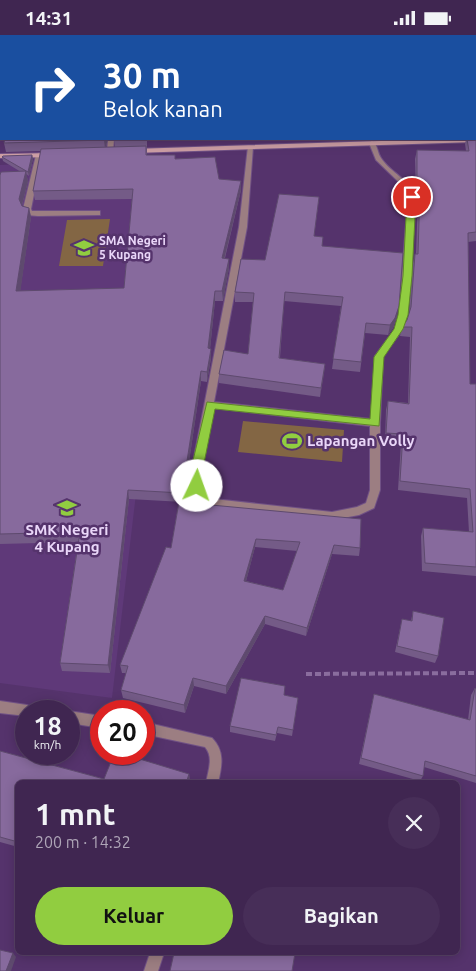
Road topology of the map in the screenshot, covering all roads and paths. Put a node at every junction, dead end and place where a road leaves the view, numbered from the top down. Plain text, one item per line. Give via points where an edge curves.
1 (111, 140) edge
2 (371, 141) edge
3 (476, 141) edge
4 (300, 142) edge
5 (250, 147) junction
6 (128, 151) edge
7 (101, 152) edge
8 (110, 152) junction
9 (119, 152) edge
10 (66, 154) edge
11 (39, 155) junction
12 (0, 156) edge
13 (97, 213) dead end
14 (211, 405) junction
15 (375, 423) junction
16 (476, 673) edge
17 (306, 674) dead end
18 (0, 707) edge
19 (15, 709) edge
20 (155, 731) edge
21 (213, 780) edge
22 (156, 955) edge
23 (151, 971) edge

1 - 8 street
2 - 3 main road
2 - 4 main road
2 - 15 street via 378,159 409,188 412,197 403,315 399,329 379,357
4 - 5 main road
5 - 6 main road
5 - 14 street via 243,227
7 - 8 main road
8 - 9 main road
10 - 11 main road
11 - 12 main road
11 - 13 street via 27,209 30,213
14 - 15 street
14 - 15 street via 196,473 197,486 202,497 212,503 247,508 332,516 359,511 370,505 375,490
16 - 17 path
18 - 19 street
20 - 21 street via 214,746 217,756
22 - 23 street

